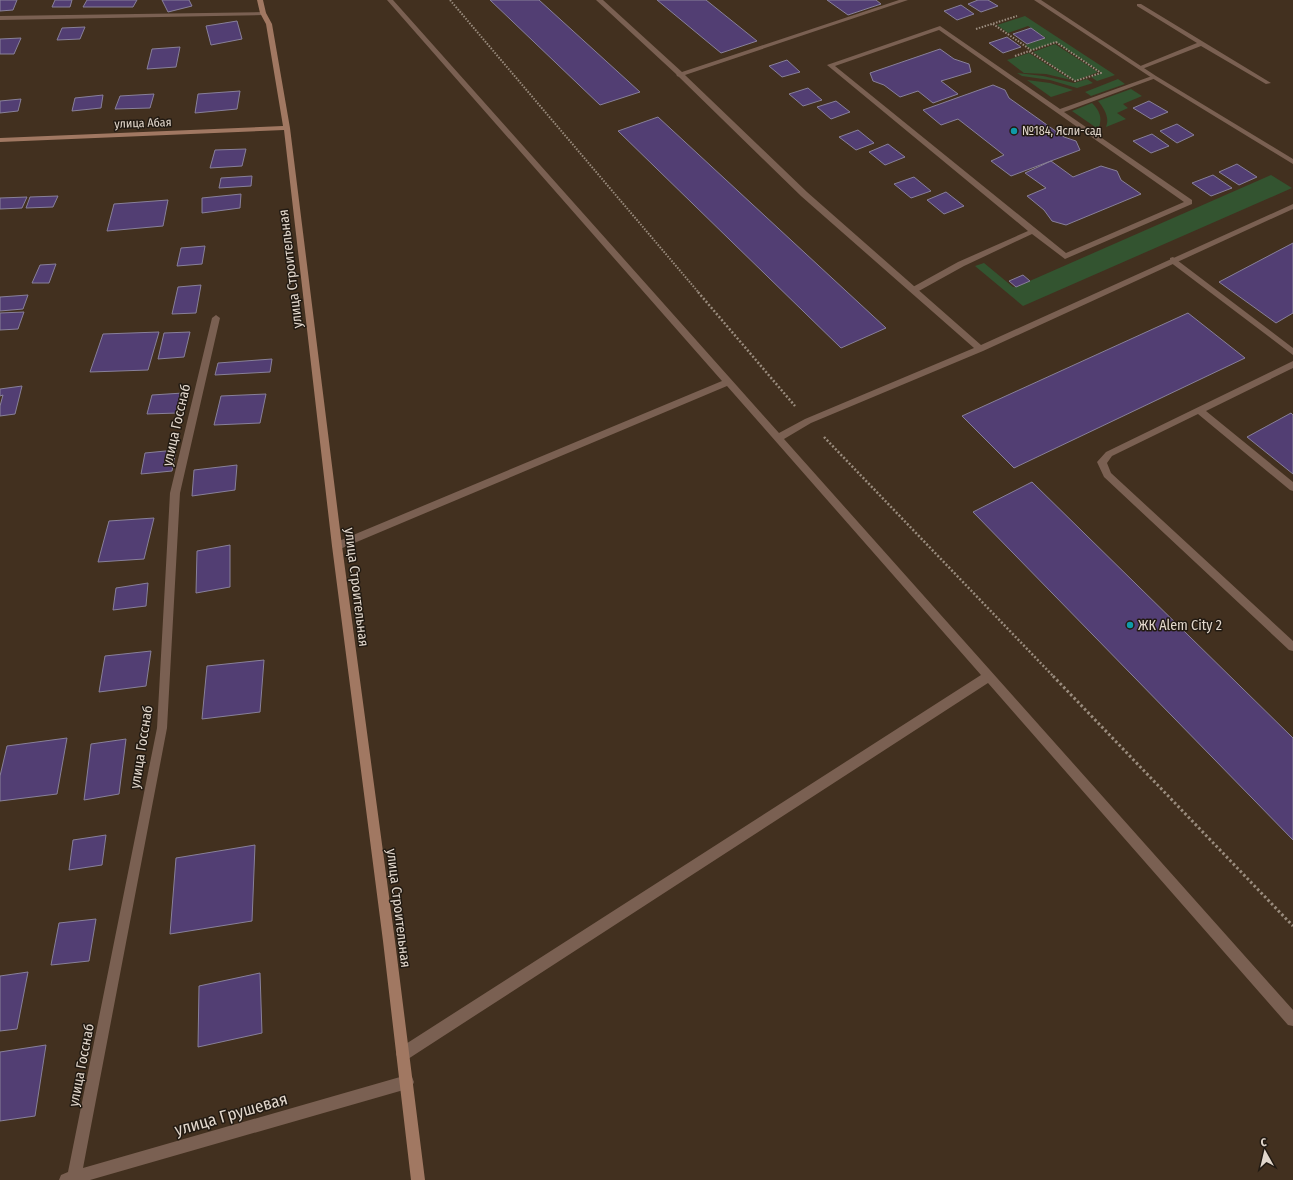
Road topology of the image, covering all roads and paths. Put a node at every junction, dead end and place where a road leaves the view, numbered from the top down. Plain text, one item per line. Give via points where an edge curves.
1 (260, 0) edge
2 (390, 0) edge
3 (450, 0) edge
4 (599, 0) edge
5 (905, 0) edge
6 (1037, 0) edge
7 (1139, 5) dead end
8 (263, 13) junction
9 (1017, 16) dead end
10 (0, 18) edge
11 (992, 24) junction
12 (953, 37) junction
13 (1202, 43) junction
14 (1030, 51) junction
15 (992, 64) junction
16 (1140, 68) junction
17 (679, 75) junction
18 (1154, 77) junction
19 (1268, 83) dead end
20 (1060, 111) junction
21 (287, 128) junction
22 (0, 140) edge
23 (1293, 162) edge
24 (1293, 206) edge
25 (1033, 231) junction
26 (1173, 260) junction
27 (914, 290) junction
28 (216, 318) dead end
29 (980, 349) junction
30 (1293, 352) edge
31 (1293, 364) edge
32 (729, 382) junction
33 (1199, 410) junction
34 (808, 421) junction
35 (778, 438) junction
36 (1293, 487) edge
37 (337, 546) junction
38 (1293, 647) edge
39 (989, 676) junction
40 (1293, 926) edge
41 (1293, 1020) edge
42 (403, 1054) junction
43 (407, 1082) junction
44 (70, 1179) edge
45 (418, 1180) edge

1 - 8 street, улица Строительная
2 - 32 street
3 - 34 path
4 - 17 street
5 - 17 street
6 - 16 street
7 - 13 street
8 - 10 street
8 - 21 street, улица Строительная via 269,24
9 - 11 path
11 - 12 path
11 - 14 path
12 - 15 street
12 - 25 street via 940,28 830,65
13 - 16 street
13 - 19 street
14 - 14 path via 1056,42 1101,73 1075,81
14 - 15 path
15 - 20 street
16 - 18 street
17 - 27 street via 700,92 804,194
18 - 20 street
18 - 23 street
20 - 25 street via 1189,202 1065,256
21 - 22 street, улица Абая
21 - 37 street, улица Строительная
24 - 26 street
25 - 27 street via 961,264
26 - 29 street
26 - 30 street
27 - 29 street
28 - 44 street, улица Госснаб via 175,493 162,728
29 - 34 street
31 - 33 street
32 - 35 street
32 - 37 street
33 - 36 street
33 - 38 street via 1109,454 1102,462 1107,475
34 - 35 street
34 - 40 path
35 - 39 street
37 - 42 street, улица Строительная
39 - 41 street
39 - 42 street
42 - 43 street, улица Строительная
43 - 44 street, улица Грушевая
43 - 45 street, улица Строительная

